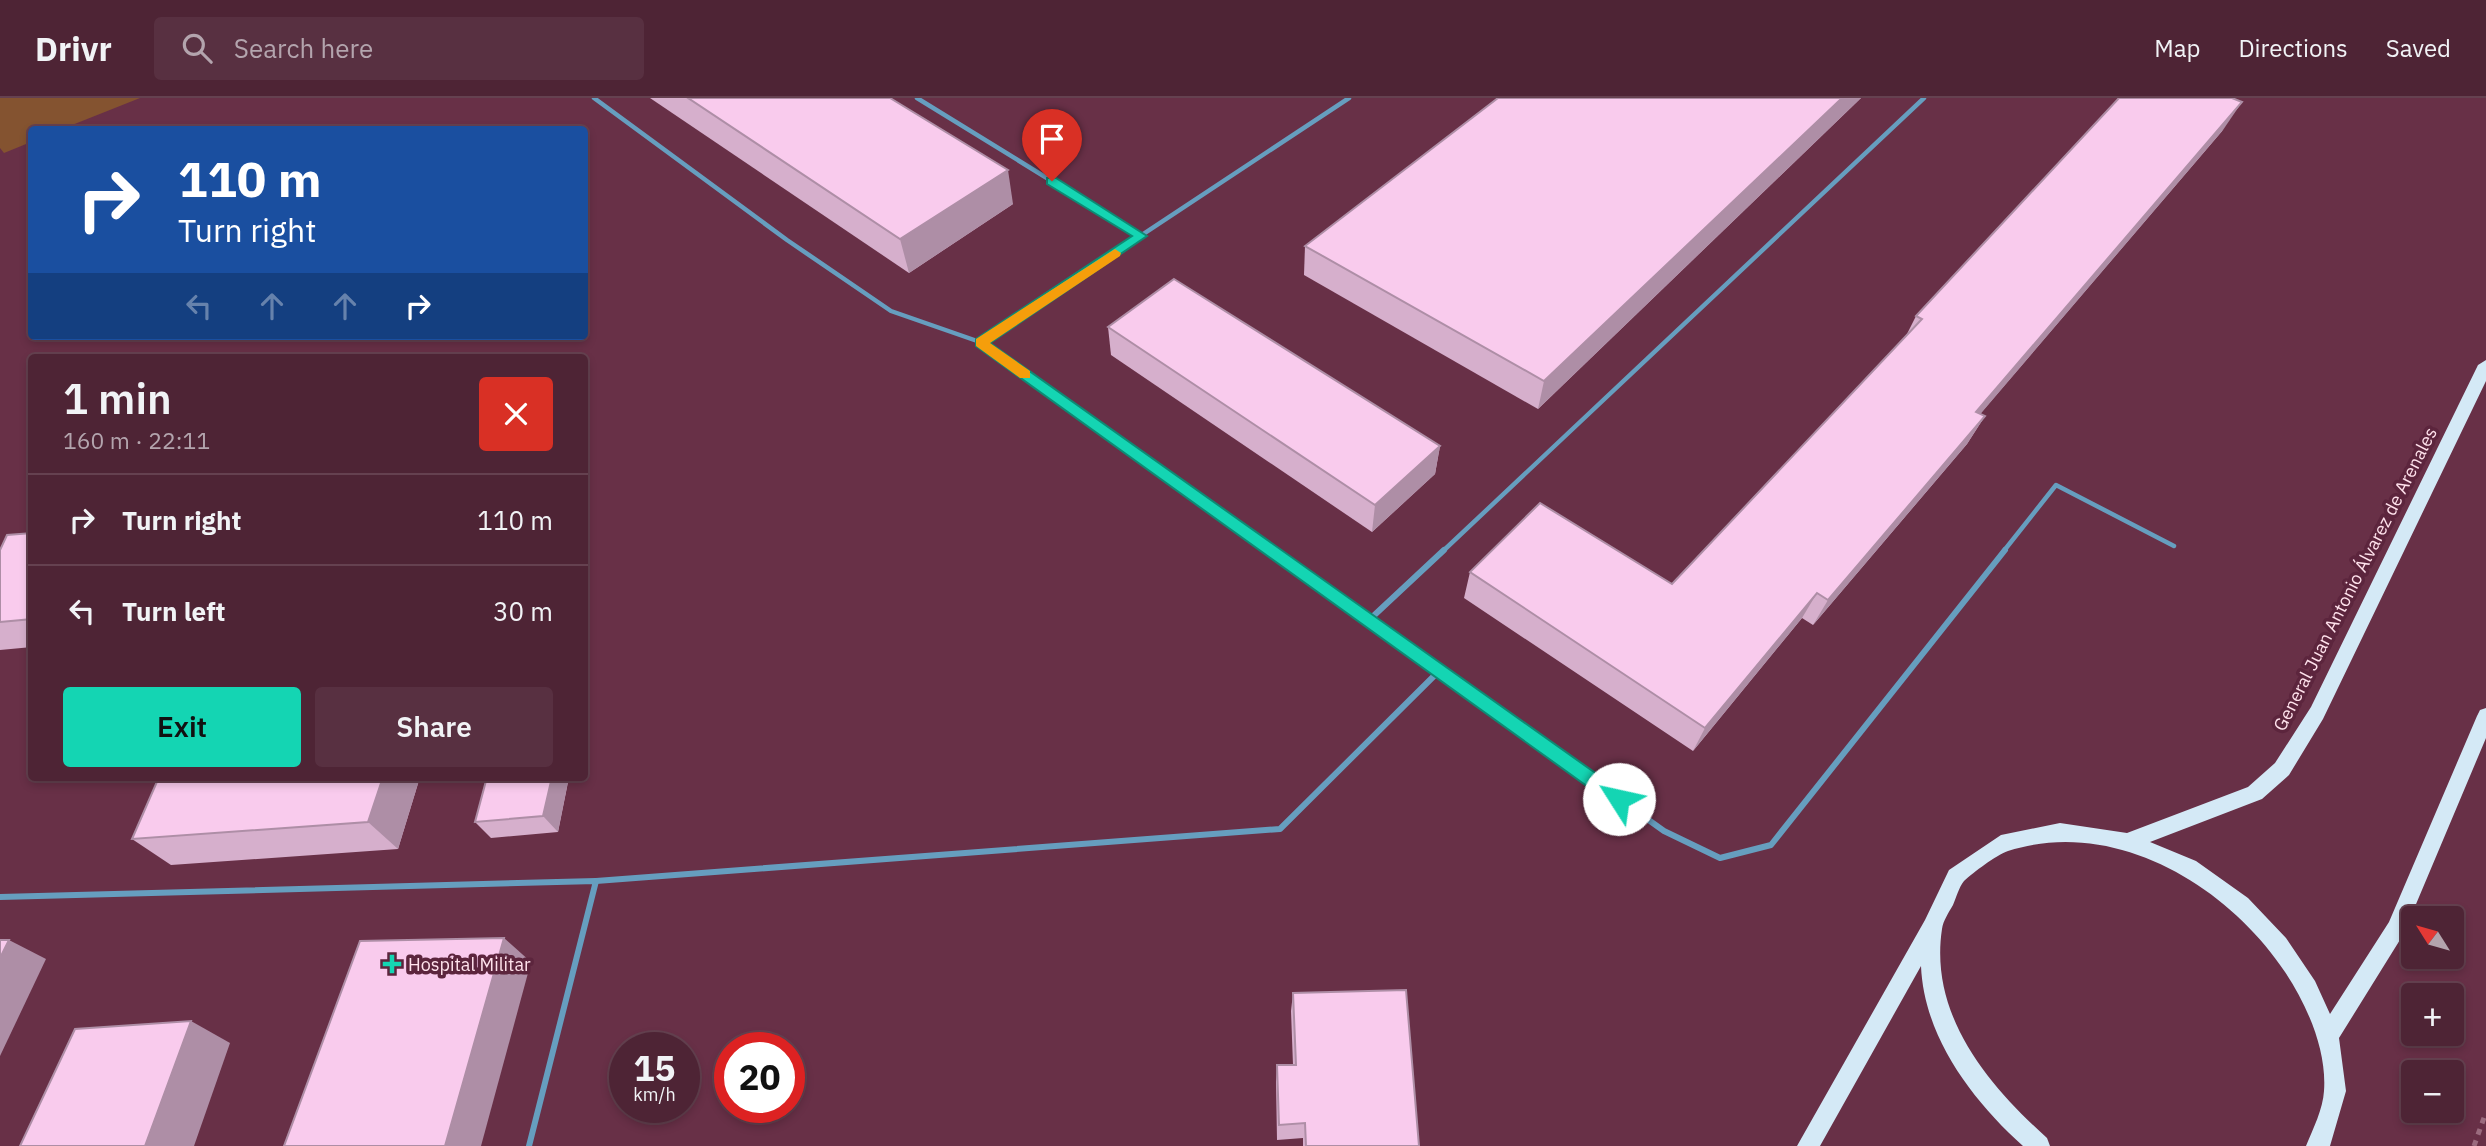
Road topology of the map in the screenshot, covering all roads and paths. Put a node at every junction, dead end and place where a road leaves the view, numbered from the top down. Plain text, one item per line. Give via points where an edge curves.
1 (594, 98) edge
2 (918, 98) edge
3 (1349, 98) edge
4 (1924, 98) edge
5 (1141, 236) junction
6 (980, 342) junction
7 (2486, 365) edge
8 (2174, 546) dead end
9 (1368, 621) junction
10 (1438, 672) junction
11 (2486, 716) edge
12 (2127, 842) junction
13 (596, 881) junction
14 (0, 897) edge
15 (1932, 927) junction
16 (2328, 1036) junction
17 (2486, 1112) edge
18 (529, 1146) edge
19 (1808, 1146) edge
20 (2039, 1146) edge
21 (2317, 1146) edge
22 (2474, 1146) edge

1 - 6 lane via 891,311
2 - 5 lane
3 - 5 lane
4 - 9 lane
5 - 6 lane
6 - 9 lane
7 - 12 main road, General Juan Antonio Álvarez de Arenales via 2317,713 2282,769 2255,793
8 - 10 lane via 2056,485 1770,845 1720,858 1664,831
9 - 10 lane
10 - 13 lane via 1280,829
11 - 16 main road via 2396,928
12 - 15 main road, General Juan Antonio Álvarez de Arenales via 2060,832 2001,844 1956,876
12 - 16 main road, General Juan Antonio Álvarez de Arenales via 2189,867 2241,905 2308,988
13 - 14 lane
13 - 18 lane
15 - 19 main road, General Juan Antonio Álvarez de Arenales
15 - 20 main road, General Juan Antonio Álvarez de Arenales via 1933,975 1943,1017 1972,1077 2004,1115
16 - 21 main road, General Juan Antonio Álvarez de Arenales via 2335,1091
17 - 22 path

